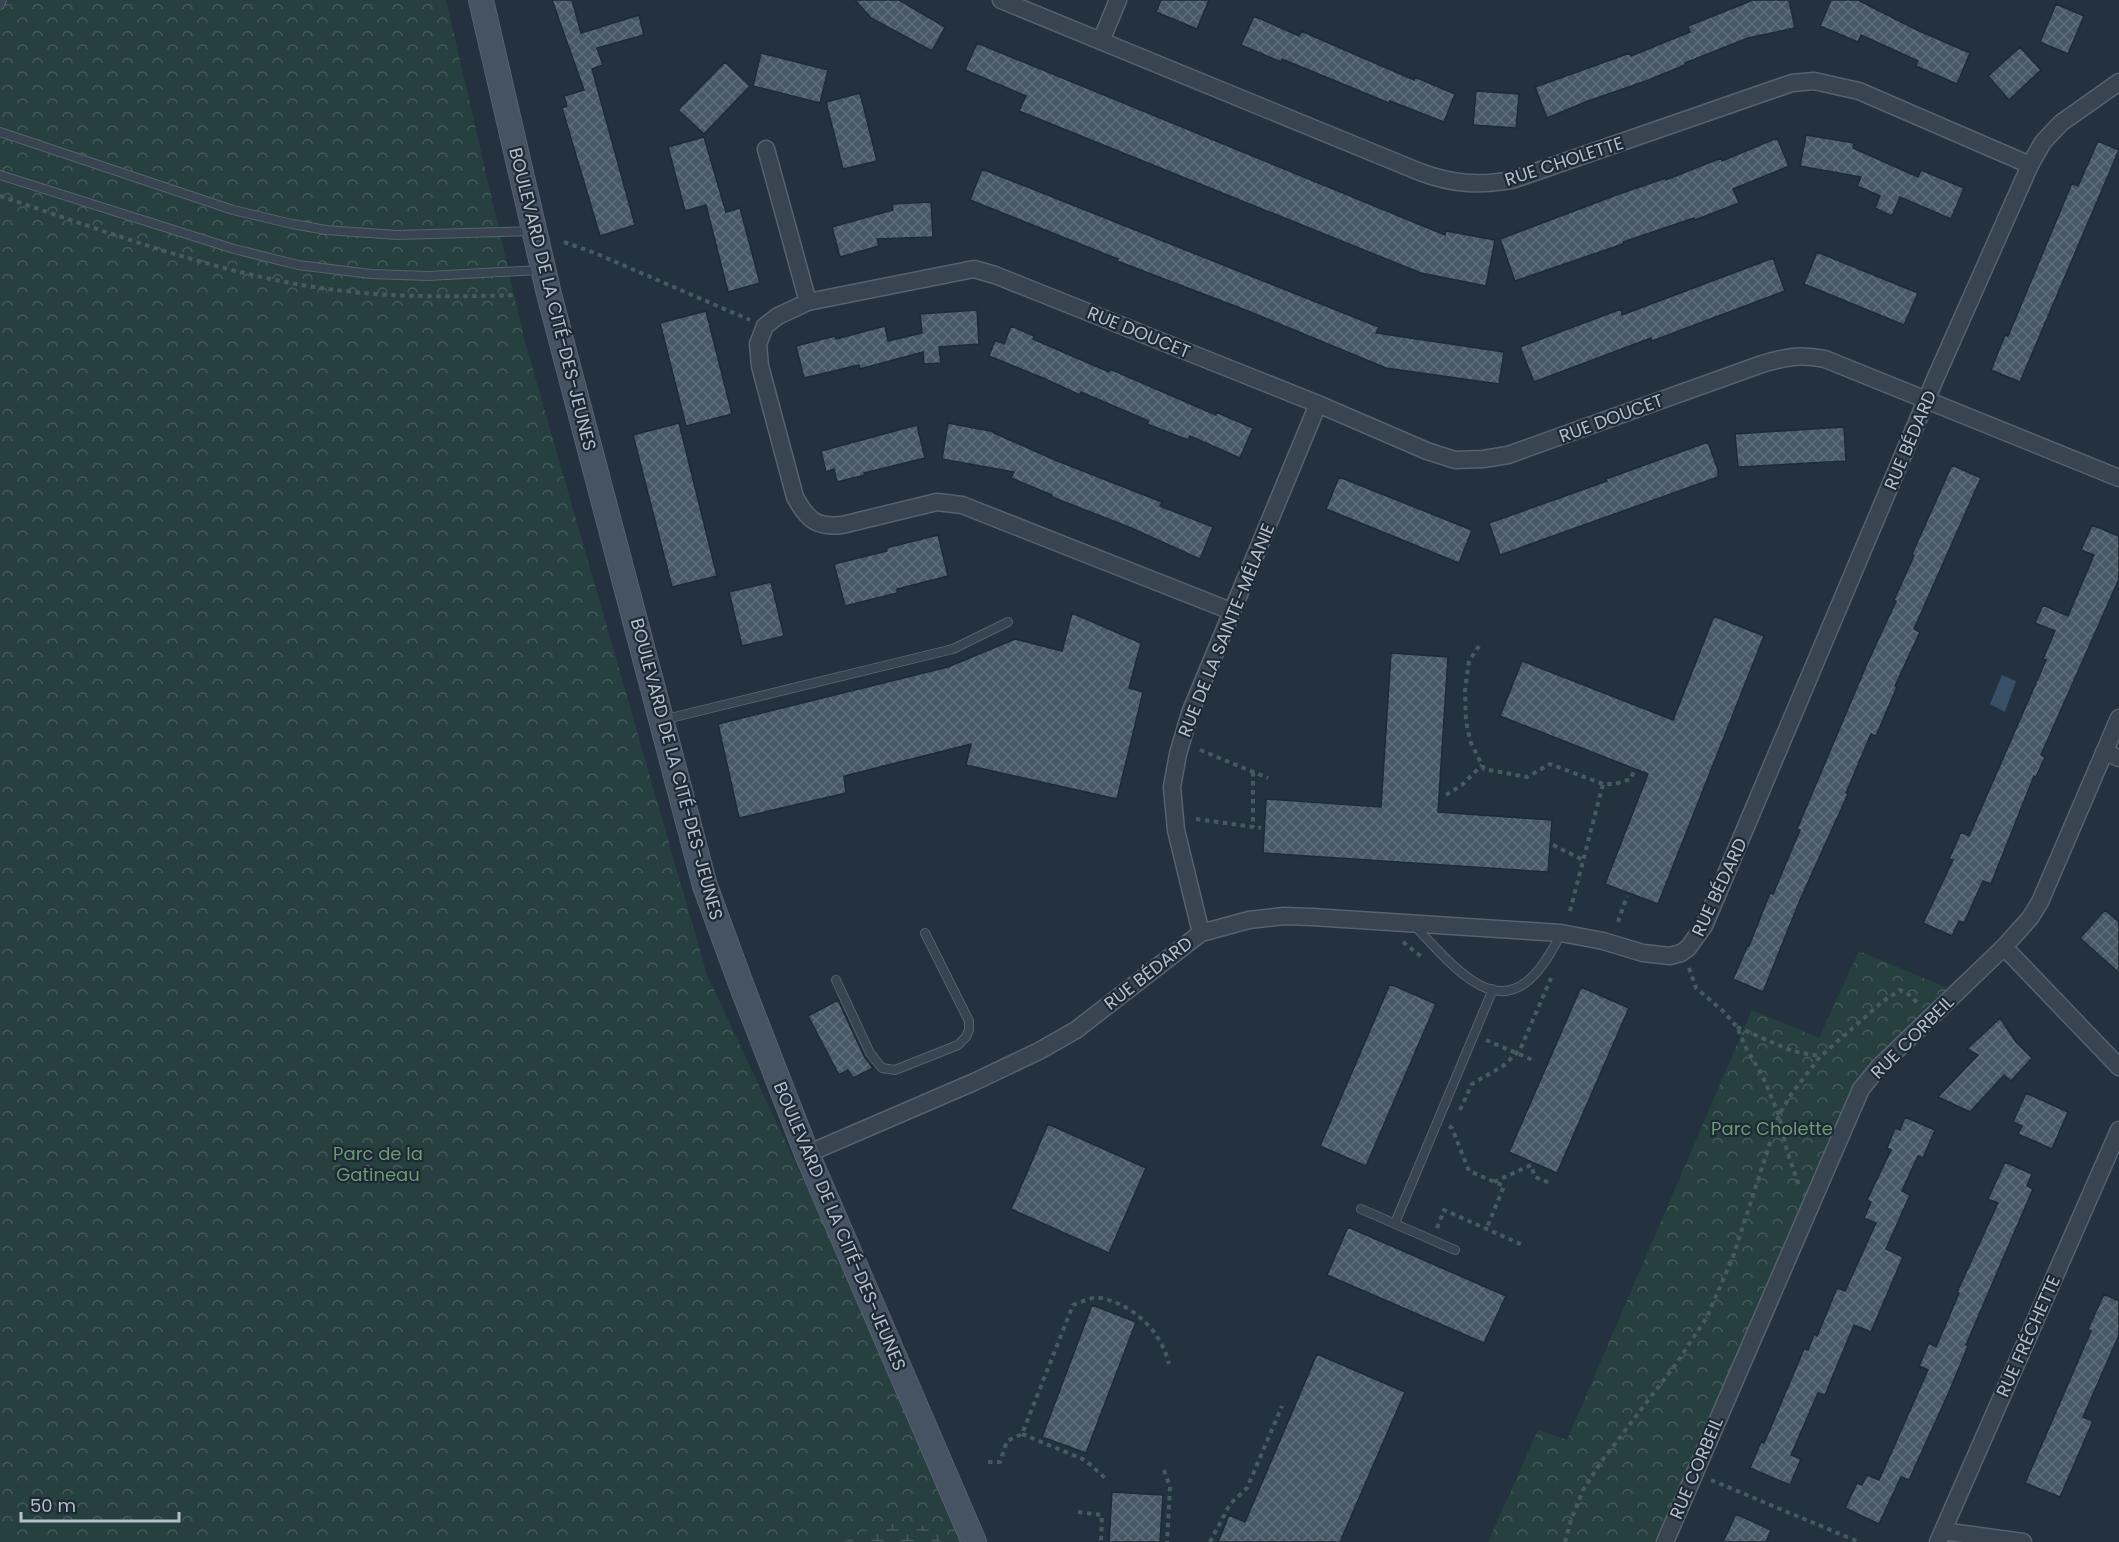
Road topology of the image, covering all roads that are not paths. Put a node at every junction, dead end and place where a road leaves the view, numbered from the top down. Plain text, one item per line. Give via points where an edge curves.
1 (2, 0) edge
2 (481, 0) edge
3 (1001, 0) edge
4 (1118, 0) edge
5 (0, 5) edge
6 (1101, 41) junction
7 (2119, 82) edge
8 (0, 132) edge
9 (766, 149) dead end
10 (2030, 165) junction
11 (0, 175) edge
12 (533, 231) junction
13 (544, 269) junction
14 (808, 302) junction
15 (1927, 400) junction
16 (1318, 404) junction
17 (2119, 478) edge
18 (1231, 611) junction
19 (1008, 622) dead end
20 (2119, 718) edge
21 (662, 720) junction
22 (2112, 755) edge
23 (1413, 923) junction
24 (925, 933) dead end
25 (1201, 933) junction
26 (1561, 933) junction
27 (2004, 947) junction
28 (836, 980) dead end
29 (1493, 989) junction
30 (2119, 1067) edge
31 (2119, 1130) edge
32 (807, 1154) junction
33 (1360, 1209) dead end
34 (1395, 1223) junction
35 (1455, 1250) dead end
36 (1940, 1537) edge
37 (974, 1542) edge
38 (1665, 1542) edge
39 (2023, 1542) edge

1 - 5 lane
2 - 12 street, BOULEVARD DE LA CITÉ-DES-JEUNES
3 - 6 street, RUE CHOLETTE
4 - 6 street
6 - 10 street, RUE CHOLETTE via 1431,176 1465,184 1512,180 1792,83 1814,81 1859,91
7 - 10 street, RUE BÉDARD via 2061,123 2043,142
8 - 12 lane via 233,210 315,228 415,235
9 - 14 street
10 - 15 street, RUE BÉDARD
11 - 13 lane via 234,249 298,265 428,276
12 - 13 street, BOULEVARD DE LA CITÉ-DES-JEUNES
13 - 21 street, BOULEVARD DE LA CITÉ-DES-JEUNES
14 - 16 street, RUE DOUCET via 974,269
14 - 18 street, RUE DOUCET via 765,326 758,344 760,366 795,497 814,522 828,527 937,502 956,503
15 - 16 street, RUE DOUCET via 1825,359 1794,356 1508,455 1455,460
15 - 17 street, RUE DOUCET
15 - 26 street, RUE BÉDARD via 1696,939 1681,953 1660,956
16 - 18 street, RUE DE LA SAINTE-MÉLANIE
18 - 25 street, RUE DE LA SAINTE-MÉLANIE via 1190,714 1172,787 1176,830
19 - 21 lane via 953,649
20 - 22 street, RUE CORBEIL
21 - 32 street, BOULEVARD DE LA CITÉ-DES-JEUNES via 705,886
22 - 27 street, RUE CORBEIL via 2040,902
23 - 25 street, RUE BÉDARD via 1284,916 1249,920
23 - 26 street, RUE BÉDARD
23 - 29 lane via 1454,968
24 - 28 lane via 969,1021 966,1037 958,1045 895,1070 882,1068 870,1053
25 - 32 street, RUE BÉDARD via 1076,1030 1039,1051
26 - 29 lane via 1530,980 1511,991
27 - 30 street
27 - 38 street, RUE CORBEIL via 1861,1089
29 - 34 lane
31 - 36 street, RUE FRÉCHETTE
32 - 37 street, BOULEVARD DE LA CITÉ-DES-JEUNES
33 - 34 lane
34 - 35 lane
36 - 39 street

